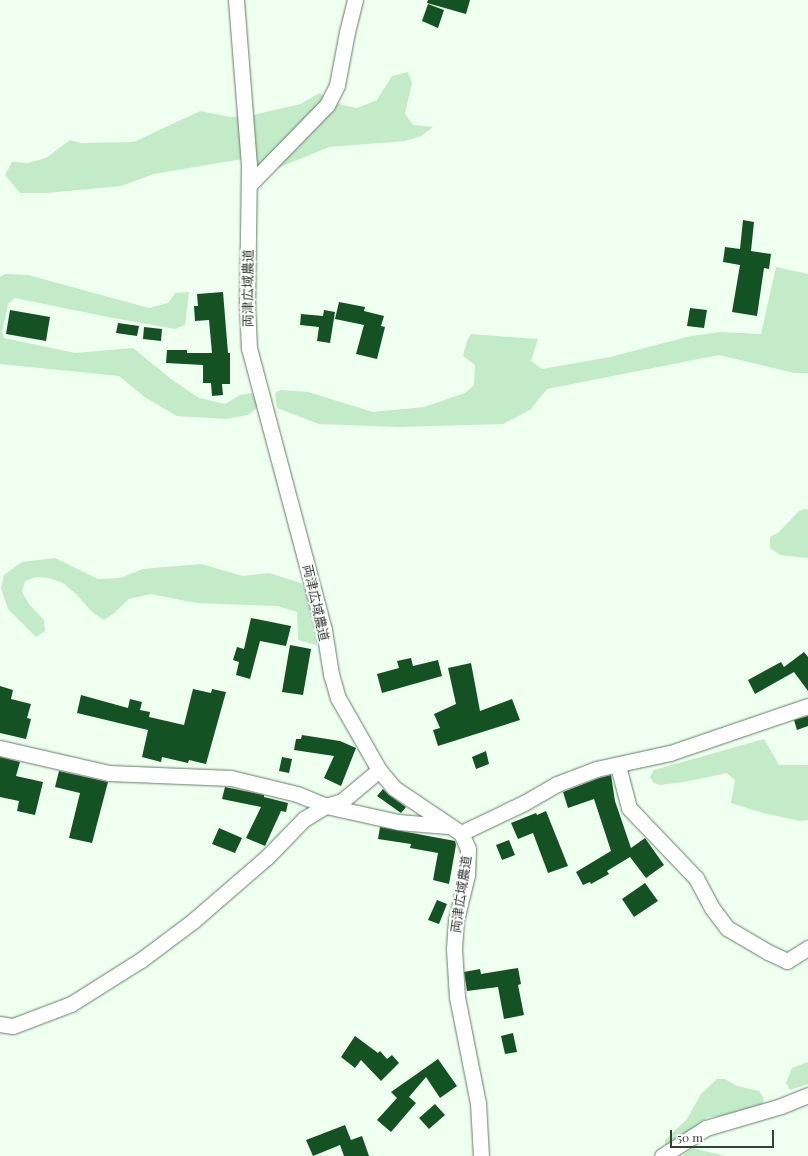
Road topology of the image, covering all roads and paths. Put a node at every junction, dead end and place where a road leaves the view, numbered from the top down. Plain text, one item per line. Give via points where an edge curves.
1 (236, 0) edge
2 (355, 0) edge
3 (249, 185) junction
4 (808, 706) edge
5 (0, 748) edge
6 (618, 766) junction
7 (378, 770) junction
8 (326, 806) junction
9 (448, 826) junction
10 (461, 833) junction
11 (808, 948) edge
12 (0, 1024) edge
13 (808, 1095) edge
14 (481, 1156) edge
15 (662, 1156) edge

1 - 3 street, 両津広域農道
2 - 3 street via 337,86 327,105
3 - 7 street, 両津広域農道 via 249,348 324,630 331,674 338,698
4 - 6 street via 670,754
5 - 8 street via 109,773 231,778 296,794
6 - 10 street via 596,769 557,784
6 - 11 street via 629,808 696,878 712,908 727,928 786,961
7 - 8 street via 342,801
7 - 9 street, 両津広域農道 via 394,788
8 - 9 street via 398,822
8 - 12 street via 304,819 267,857 193,921 141,960 71,1004 13,1026
9 - 10 street, 両津広域農道
10 - 14 street, 両津広域農道 via 468,849 467,874 456,920 456,989 478,1103
13 - 15 street via 781,1106 706,1128

